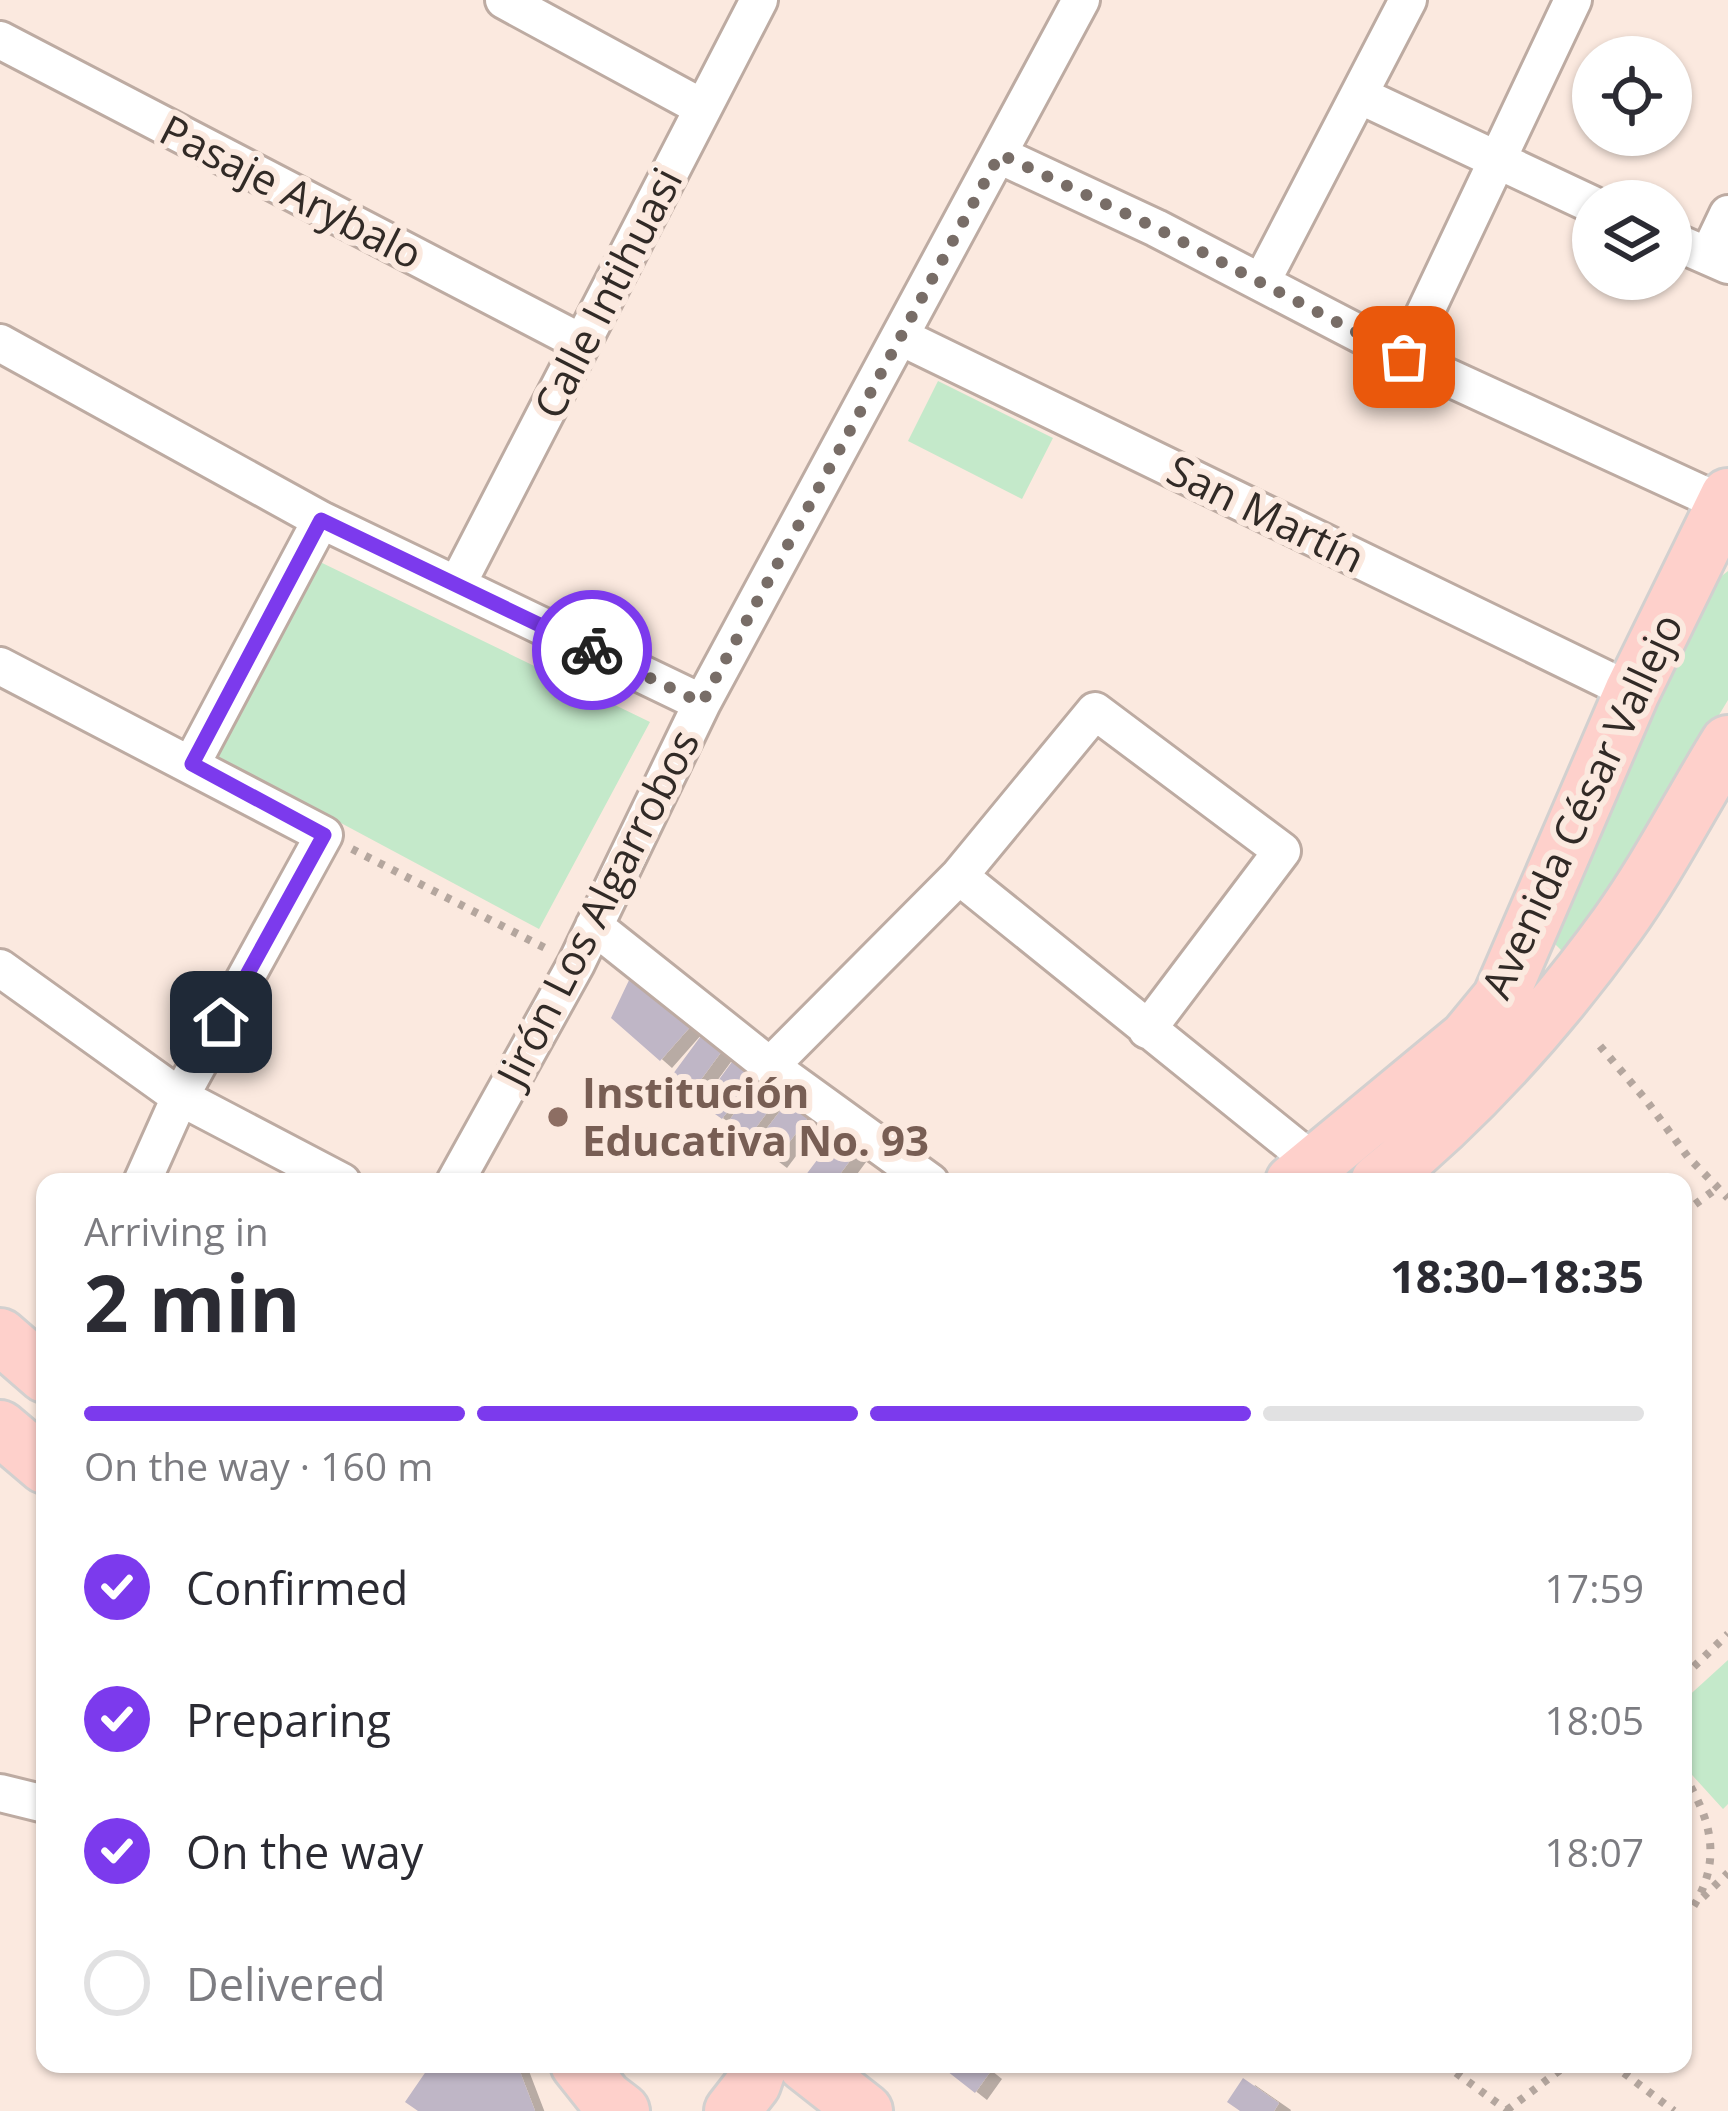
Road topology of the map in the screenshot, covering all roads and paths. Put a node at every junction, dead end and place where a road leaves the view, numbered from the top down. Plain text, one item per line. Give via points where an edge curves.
1 (504, 0) edge
2 (759, 0) edge
3 (1408, 0) edge
4 (1574, 0) edge
5 (1078, 1) edge
6 (0, 40) edge
7 (1359, 94) junction
8 (703, 108) junction
9 (1000, 154) junction
10 (1496, 163) junction
11 (1572, 197) edge
12 (1728, 214) edge
13 (1718, 261) edge
14 (1262, 281) junction
15 (901, 337) junction
16 (0, 343) edge
17 (582, 343) junction
18 (1404, 357) junction
19 (1727, 502) edge
20 (321, 520) junction
21 (457, 585) junction
22 (4, 677) edge
23 (1632, 692) junction
24 (702, 703) junction
25 (1728, 743) edge
26 (192, 764) junction
27 (324, 835) junction
28 (959, 876) junction
29 (594, 926) junction
30 (576, 964) junction
31 (0, 968) edge
32 (1147, 1030) junction
33 (1600, 1046) dead end
34 (770, 1066) junction
35 (180, 1097) junction
36 (146, 1173) edge
37 (324, 1173) edge
38 (459, 1173) edge
39 (918, 1173) edge
40 (1304, 1173) edge
41 (1389, 1173) edge
42 (1716, 1189) junction
43 (1728, 1198) edge
44 (1692, 1207) edge
45 (0, 1336) edge
46 (36, 1367) edge
47 (0, 1427) edge
48 (36, 1458) edge
49 (1728, 1634) edge
50 (1692, 1668) edge
51 (1692, 1790) edge
52 (0, 1793) edge
53 (36, 1802) edge
54 (1728, 1873) edge
55 (1702, 1898) junction
56 (1692, 1910) edge
57 (585, 2073) edge
58 (816, 2073) edge
59 (1456, 2073) edge
60 (1556, 2073) edge
61 (1624, 2073) edge
62 (622, 2111) edge
63 (865, 2111) edge
64 (1507, 2111) edge
65 (1674, 2111) edge

1 - 8 street
2 - 8 street, Calle Intihuasi
3 - 7 street
4 - 10 street
5 - 9 street, Jirón Los Algarrobos
6 - 17 street, Pasaje Arybalo
7 - 10 street
7 - 14 street
8 - 17 street, Calle Intihuasi
9 - 14 street
9 - 15 street, Jirón Los Algarrobos
10 - 11 street
10 - 18 street
12 - 13 street
14 - 18 street
15 - 23 street, San Martín
15 - 24 street, Jirón Los Algarrobos
16 - 20 street
17 - 21 street, Calle Intihuasi
18 - 19 street
19 - 23 main road, Avenida César Vallejo
20 - 21 street
20 - 26 street
21 - 24 street
22 - 26 street
23 - 40 main road, Avenida César Vallejo via 1500,998 1467,1038
24 - 29 street, Jirón Los Algarrobos
25 - 41 main road, Avenida César Vallejo via 1619,922 1570,985
26 - 27 street
27 - 30 path
27 - 35 street
28 - 32 street
28 - 32 street via 1095,711 1282,851
28 - 34 street
29 - 30 street, Jirón Los Algarrobos
29 - 34 street
30 - 38 street, Jirón Los Algarrobos
31 - 35 street
32 - 40 street
33 - 42 path
34 - 39 street
35 - 36 street
35 - 37 street
42 - 43 path
42 - 44 path
45 - 46 main road
47 - 48 main road
49 - 50 path
51 - 55 path via 1709,1820
52 - 53 street
54 - 55 path
55 - 56 path
57 - 62 main road
58 - 63 main road
59 - 64 path
60 - 64 path
61 - 65 path

